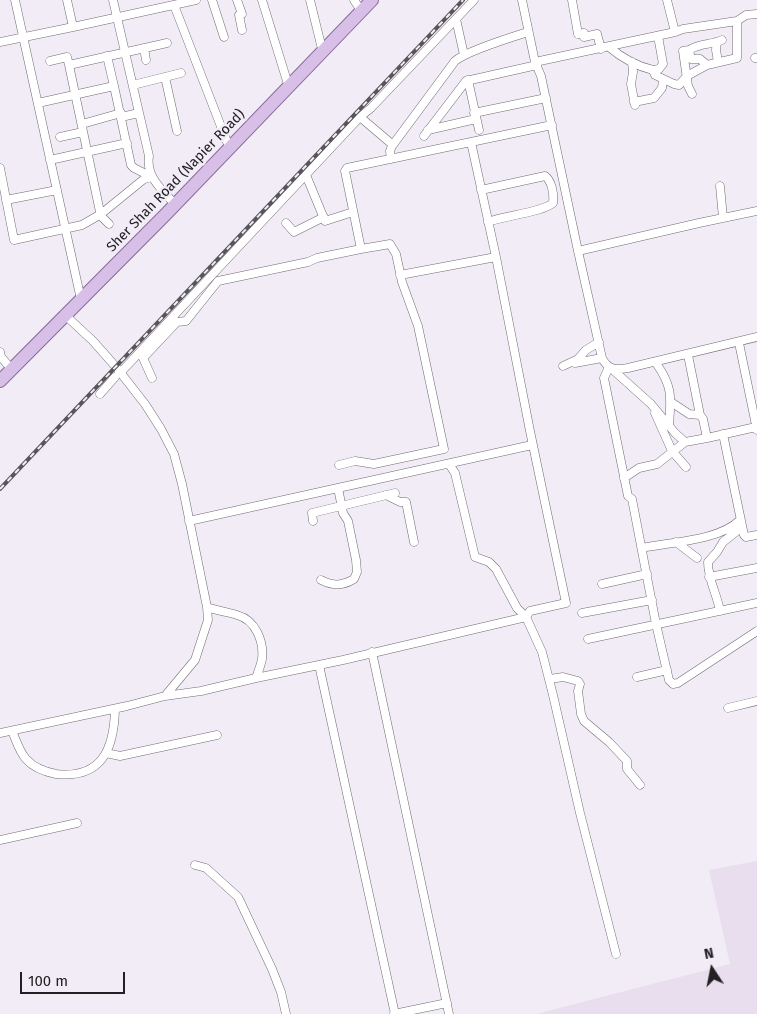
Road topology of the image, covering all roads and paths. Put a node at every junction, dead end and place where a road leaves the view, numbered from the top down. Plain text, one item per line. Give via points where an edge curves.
1 (15, 0) edge
2 (67, 0) edge
3 (114, 0) edge
4 (196, 0) edge
5 (212, 0) edge
6 (237, 0) edge
7 (262, 0) edge
8 (310, 0) edge
9 (372, 0) edge
10 (474, 0) edge
11 (522, 0) edge
12 (572, 0) edge
13 (667, 0) edge
14 (359, 2) edge
15 (160, 4) edge
16 (174, 5) junction
17 (757, 14) edge
18 (118, 17) junction
19 (456, 19) junction
20 (737, 21) junction
21 (708, 25) junction
22 (73, 27) junction
23 (242, 30) dead end
24 (528, 32) junction
25 (675, 32) junction
26 (658, 36) junction
27 (23, 37) junction
28 (224, 37) dead end
29 (717, 41) junction
30 (0, 42) edge
31 (167, 43) dead end
32 (321, 45) junction
33 (144, 48) junction
34 (605, 48) junction
35 (689, 50) junction
36 (125, 52) junction
37 (107, 56) junction
38 (464, 56) junction
39 (146, 60) dead end
40 (50, 61) dead end
41 (632, 62) junction
42 (718, 62) junction
43 (536, 64) junction
44 (707, 64) junction
45 (69, 65) junction
46 (653, 70) junction
47 (181, 73) dead end
48 (687, 76) junction
49 (165, 77) junction
50 (468, 80) junction
51 (663, 80) junction
52 (286, 81) junction
53 (133, 85) junction
54 (114, 86) junction
55 (692, 94) dead end
56 (76, 96) junction
57 (546, 98) junction
58 (38, 103) junction
59 (139, 113) junction
60 (121, 115) junction
61 (475, 116) junction
62 (360, 117) junction
63 (552, 125) junction
64 (83, 128) junction
65 (479, 130) dead end
66 (177, 131) dead end
67 (60, 137) dead end
68 (471, 142) junction
69 (127, 143) junction
70 (229, 143) junction
71 (393, 145) junction
72 (88, 152) junction
73 (392, 159) junction
74 (50, 160) junction
75 (0, 168) edge
76 (306, 175) junction
77 (152, 177) junction
78 (720, 186) dead end
79 (57, 190) junction
80 (481, 190) junction
81 (6, 200) junction
82 (167, 207) junction
83 (757, 211) edge
84 (353, 212) junction
85 (101, 214) junction
86 (324, 218) junction
87 (722, 218) junction
88 (488, 222) junction
89 (286, 223) dead end
90 (109, 224) dead end
91 (66, 229) junction
92 (361, 249) junction
93 (578, 251) junction
94 (496, 257) junction
95 (400, 275) junction
96 (80, 295) junction
97 (64, 314) junction
98 (757, 337) edge
99 (599, 342) junction
100 (739, 343) junction
101 (0, 352) edge
102 (688, 355) junction
103 (602, 358) junction
104 (656, 363) junction
105 (610, 368) junction
106 (4, 369) edge
107 (122, 371) dead end
108 (115, 377) dead end
109 (152, 378) dead end
110 (621, 378) junction
111 (0, 381) edge
112 (606, 387) junction
113 (100, 394) dead end
114 (671, 402) junction
115 (654, 408) junction
116 (700, 415) junction
117 (669, 426) junction
118 (757, 429) edge
119 (723, 434) junction
120 (707, 438) junction
121 (686, 442) junction
122 (532, 445) junction
123 (672, 451) junction
124 (449, 464) junction
125 (339, 465) dead end
126 (686, 466) dead end
127 (624, 478) junction
128 (338, 488) junction
129 (395, 493) dead end
130 (386, 495) junction
131 (342, 505) junction
132 (189, 521) junction
133 (313, 521) dead end
134 (741, 524) junction
135 (757, 535) edge
136 (414, 542) dead end
137 (676, 542) junction
138 (642, 548) junction
139 (697, 558) dead end
140 (757, 568) edge
141 (647, 574) junction
142 (709, 577) junction
143 (321, 580) dead end
144 (602, 584) dead end
145 (652, 600) junction
146 (757, 603) edge
147 (207, 607) junction
148 (720, 611) junction
149 (582, 613) dead end
150 (526, 617) junction
151 (656, 624) junction
152 (757, 632) edge
153 (588, 639) dead end
154 (372, 652) junction
155 (320, 665) junction
156 (667, 670) junction
157 (637, 677) dead end
158 (256, 678) junction
159 (550, 679) junction
160 (165, 696) junction
161 (757, 701) edge
162 (728, 708) dead end
163 (115, 709) junction
164 (12, 731) junction
165 (0, 733) edge
166 (217, 735) dead end
167 (106, 753) junction
168 (640, 785) dead end
169 (77, 824) dead end
170 (0, 840) edge
171 (196, 865) dead end
172 (616, 954) dead end
173 (447, 1003) junction
174 (286, 1014) edge
175 (395, 1014) edge
176 (449, 1014) edge

1 - 27 street
2 - 22 street
3 - 18 street
4 - 16 street
5 - 28 street
6 - 23 street via 242,14 239,15
7 - 52 street
8 - 32 street
9 - 70 main road, Sher Shah Road (Napier Road)
10 - 19 street
11 - 24 street
12 - 34 street via 578,34 584,33 584,37 597,34
13 - 25 street
14 - 32 main road, Sher Shah Road (Napier Road)
15 - 16 street
15 - 18 street
16 - 70 street
17 - 20 street
18 - 22 street
18 - 36 street
19 - 38 street
19 - 62 street
20 - 21 street
20 - 42 street via 737,58
21 - 25 street
21 - 29 street
22 - 27 street
24 - 38 street
24 - 43 street
25 - 26 street
26 - 34 street
26 - 46 street via 663,64
27 - 30 street
27 - 58 street
29 - 35 street
29 - 42 street
31 - 33 street
32 - 52 main road, Sher Shah Road (Napier Road)
33 - 36 street
33 - 39 street
34 - 41 street
34 - 43 street
35 - 44 street via 691,59 700,59
35 - 48 street via 683,51
36 - 37 street
36 - 53 street
37 - 45 street
37 - 54 street
38 - 71 street via 455,61
40 - 45 street via 67,57
41 - 46 street
41 - 51 street via 631,84 635,104 654,98 662,88
42 - 44 street
43 - 50 street
43 - 57 street
44 - 48 street
45 - 56 street
46 - 51 street
47 - 49 street
48 - 51 street via 679,85
48 - 55 street
49 - 53 street
49 - 66 street
50 - 61 street
50 - 61 street via 426,133
52 - 70 main road, Sher Shah Road (Napier Road)
53 - 59 street
54 - 56 street
54 - 60 street
56 - 58 street
56 - 64 street
57 - 61 street
57 - 63 street
58 - 74 street
59 - 60 street
59 - 77 street
60 - 64 street
60 - 69 street
61 - 65 street
62 - 71 street
62 - 76 street
63 - 68 street
63 - 93 street
64 - 67 street
64 - 72 street
68 - 73 street
68 - 80 street
69 - 72 street
69 - 77 street via 131,164
70 - 82 main road, Sher Shah Road (Napier Road)
71 - 73 street via 390,151
72 - 74 street
72 - 85 street
73 - 84 street via 347,168
74 - 79 street
75 - 81 street
76 - 86 street
76 - 107 street
77 - 82 street
77 - 85 street via 144,179
78 - 87 street
79 - 81 street
79 - 91 street
80 - 88 street
80 - 88 street via 545,176 550,180 553,203
81 - 91 street via 14,240
82 - 96 main road, Sher Shah Road (Napier Road)
82 - 97 main road, Sher Shah Road (Napier Road)
83 - 87 street
84 - 86 street
84 - 92 street
85 - 90 street
85 - 91 street via 78,227
86 - 89 street via 294,232
87 - 93 street
88 - 94 street
91 - 96 street
92 - 95 street via 390,244 396,254
92 - 109 street via 218,282 186,321 177,322 142,358
93 - 99 street
94 - 95 street
94 - 122 street
95 - 125 street via 418,326 444,449 374,464 355,462
96 - 97 main road, Sher Shah Road (Napier Road)
97 - 106 main road, Sher Shah Road (Napier Road)
97 - 111 main road, Sher Shah Road (Napier Road)
97 - 132 street via 116,367 161,429 174,454
98 - 100 street
99 - 103 street
99 - 103 street via 565,365
100 - 102 street
100 - 118 street
101 - 106 street
102 - 104 street
102 - 116 street
103 - 105 street
104 - 105 street
104 - 114 street via 664,375
105 - 110 street
105 - 112 street via 604,378
108 - 113 street
110 - 112 street
110 - 115 street
112 - 127 street
114 - 116 street via 689,414
114 - 117 street
115 - 117 street
115 - 123 street
116 - 120 street
117 - 121 street
118 - 119 street
119 - 120 street
119 - 134 street
120 - 121 street
121 - 123 street
122 - 124 street
122 - 150 street via 566,603 530,611
123 - 126 street
123 - 127 street via 656,464 639,468
124 - 128 street
124 - 150 street via 455,473 475,557 489,562 496,569 517,608
127 - 138 street via 628,496 632,499
128 - 131 street
128 - 132 street
129 - 130 street
130 - 131 street
130 - 136 street via 406,502
131 - 133 street via 312,512
131 - 143 street via 352,537 357,572 354,579 341,584
132 - 147 street
134 - 135 street via 746,537
134 - 137 street via 700,538
134 - 142 street via 708,562
137 - 138 street
137 - 139 street
138 - 141 street
140 - 142 street
141 - 144 street
141 - 145 street
142 - 148 street
145 - 149 street
145 - 151 street
146 - 148 street
147 - 158 street via 239,615 258,632 262,661
147 - 160 street via 208,620 195,660
148 - 151 street
150 - 154 street
150 - 159 street
151 - 153 street
151 - 156 street
152 - 156 street via 678,683 673,684 669,680
154 - 155 street
154 - 173 street
155 - 158 street
155 - 175 street
156 - 157 street
158 - 160 street
159 - 168 street via 578,680 584,721 626,761 627,769
159 - 172 street
160 - 163 street
161 - 162 street
163 - 164 street
163 - 167 street via 114,731
164 - 165 street
164 - 167 street via 26,759 52,773 74,774 92,770
166 - 167 street via 120,756
169 - 170 street
171 - 174 street via 206,868 238,897 272,969
173 - 175 street
173 - 176 street

